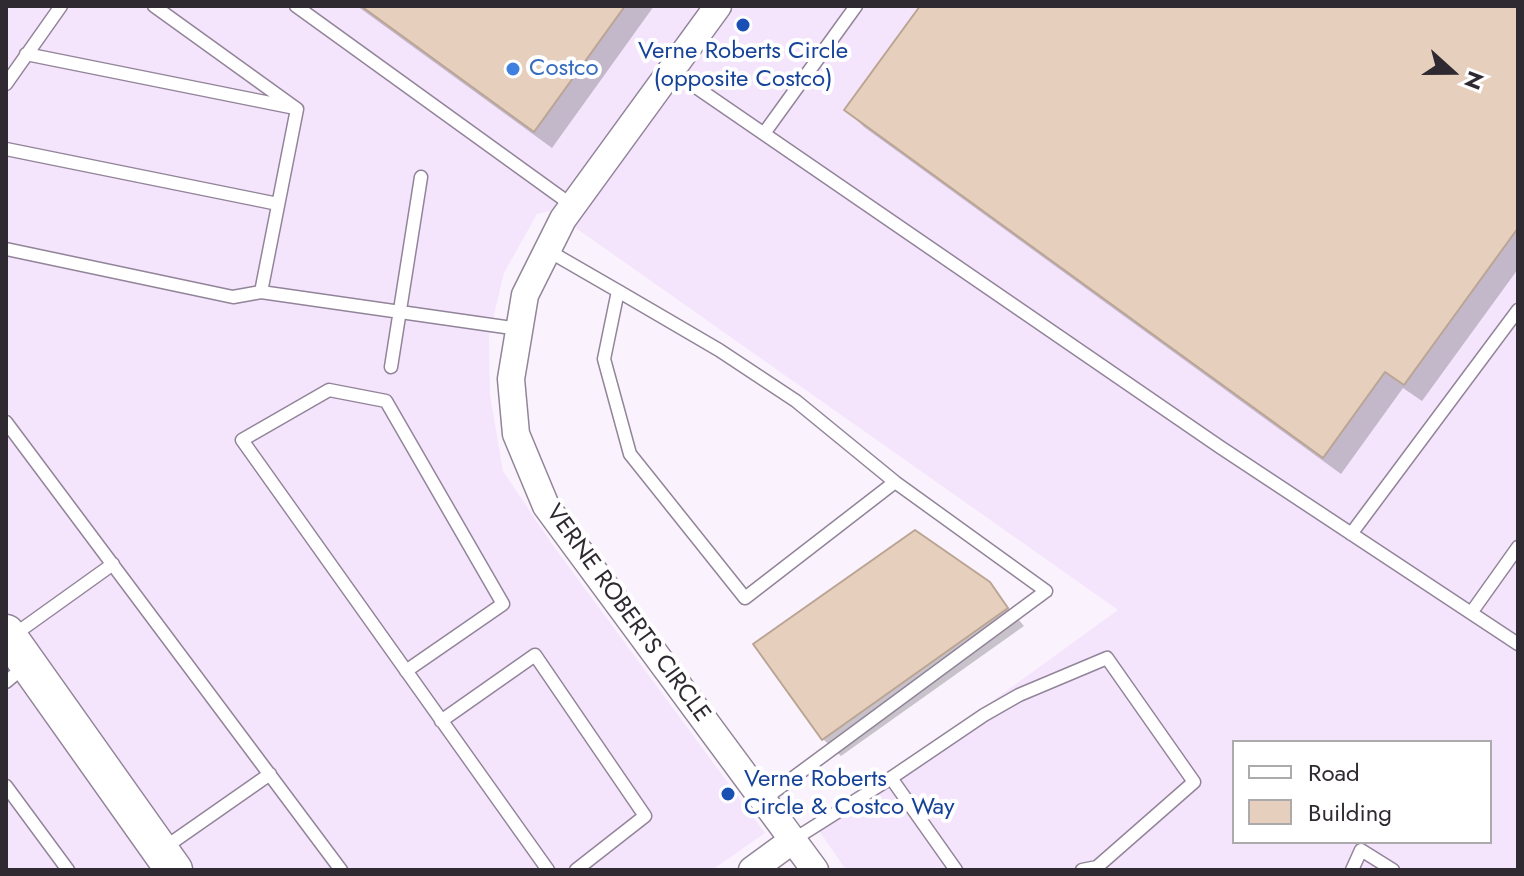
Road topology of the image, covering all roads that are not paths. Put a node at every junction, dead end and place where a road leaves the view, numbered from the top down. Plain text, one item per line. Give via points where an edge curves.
1 (61, 6) edge
2 (154, 6) edge
3 (296, 6) edge
4 (718, 6) edge
5 (856, 6) edge
6 (26, 54) junction
7 (671, 70) junction
8 (6, 84) edge
9 (297, 109) junction
10 (765, 132) junction
11 (6, 149) edge
12 (421, 177) dead end
13 (278, 204) junction
14 (573, 206) junction
15 (6, 249) edge
16 (547, 250) junction
17 (618, 291) junction
18 (261, 292) junction
19 (400, 310) junction
20 (1518, 310) edge
21 (519, 329) junction
22 (391, 367) dead end
23 (6, 422) edge
24 (895, 482) junction
25 (1351, 534) junction
26 (1518, 547) edge
27 (113, 564) junction
28 (1471, 613) junction
29 (1518, 644) edge
30 (12, 654) edge
31 (406, 671) junction
32 (441, 721) junction
33 (270, 774) junction
34 (891, 778) junction
35 (6, 786) edge
36 (763, 800) junction
37 (793, 840) junction
38 (167, 860) edge
39 (68, 870) edge
40 (341, 870) edge
41 (548, 870) edge
42 (576, 870) edge
43 (752, 870) edge
44 (815, 870) edge
45 (956, 870) edge
46 (1082, 870) edge
47 (1352, 870) edge
48 (1393, 870) edge

1 - 6 lane
2 - 9 lane
3 - 14 lane
4 - 7 street, VERNE ROBERTS CIRCLE
5 - 10 lane
6 - 8 lane
6 - 9 lane
7 - 10 lane
7 - 14 street, VERNE ROBERTS CIRCLE
9 - 13 lane
10 - 25 lane
11 - 13 lane
12 - 19 lane
13 - 18 lane
14 - 16 street, VERNE ROBERTS CIRCLE
15 - 18 lane via 233,297
16 - 17 lane
16 - 21 street, VERNE ROBERTS CIRCLE via 525,295
17 - 24 lane via 796,401
17 - 24 lane via 604,359 630,454 745,598
18 - 19 lane
19 - 21 lane
19 - 22 lane
20 - 25 lane
21 - 36 street, VERNE ROBERTS CIRCLE via 511,379 516,434 546,506
23 - 27 lane
24 - 36 lane via 1046,591
25 - 28 lane
26 - 28 lane
27 - 30 lane
27 - 33 lane
28 - 29 lane
30 - 38 main road
31 - 31 lane via 503,604 386,401 329,390 242,440
31 - 32 lane
32 - 41 lane
32 - 42 lane via 535,655 645,816
33 - 38 lane
33 - 40 lane
34 - 37 lane
34 - 45 lane
34 - 46 lane via 1019,695 1107,658 1194,782 1097,867
35 - 39 lane
36 - 37 street, VERNE ROBERTS CIRCLE
37 - 43 street
37 - 44 street, VERNE ROBERTS CIRCLE
47 - 48 lane via 1361,850

